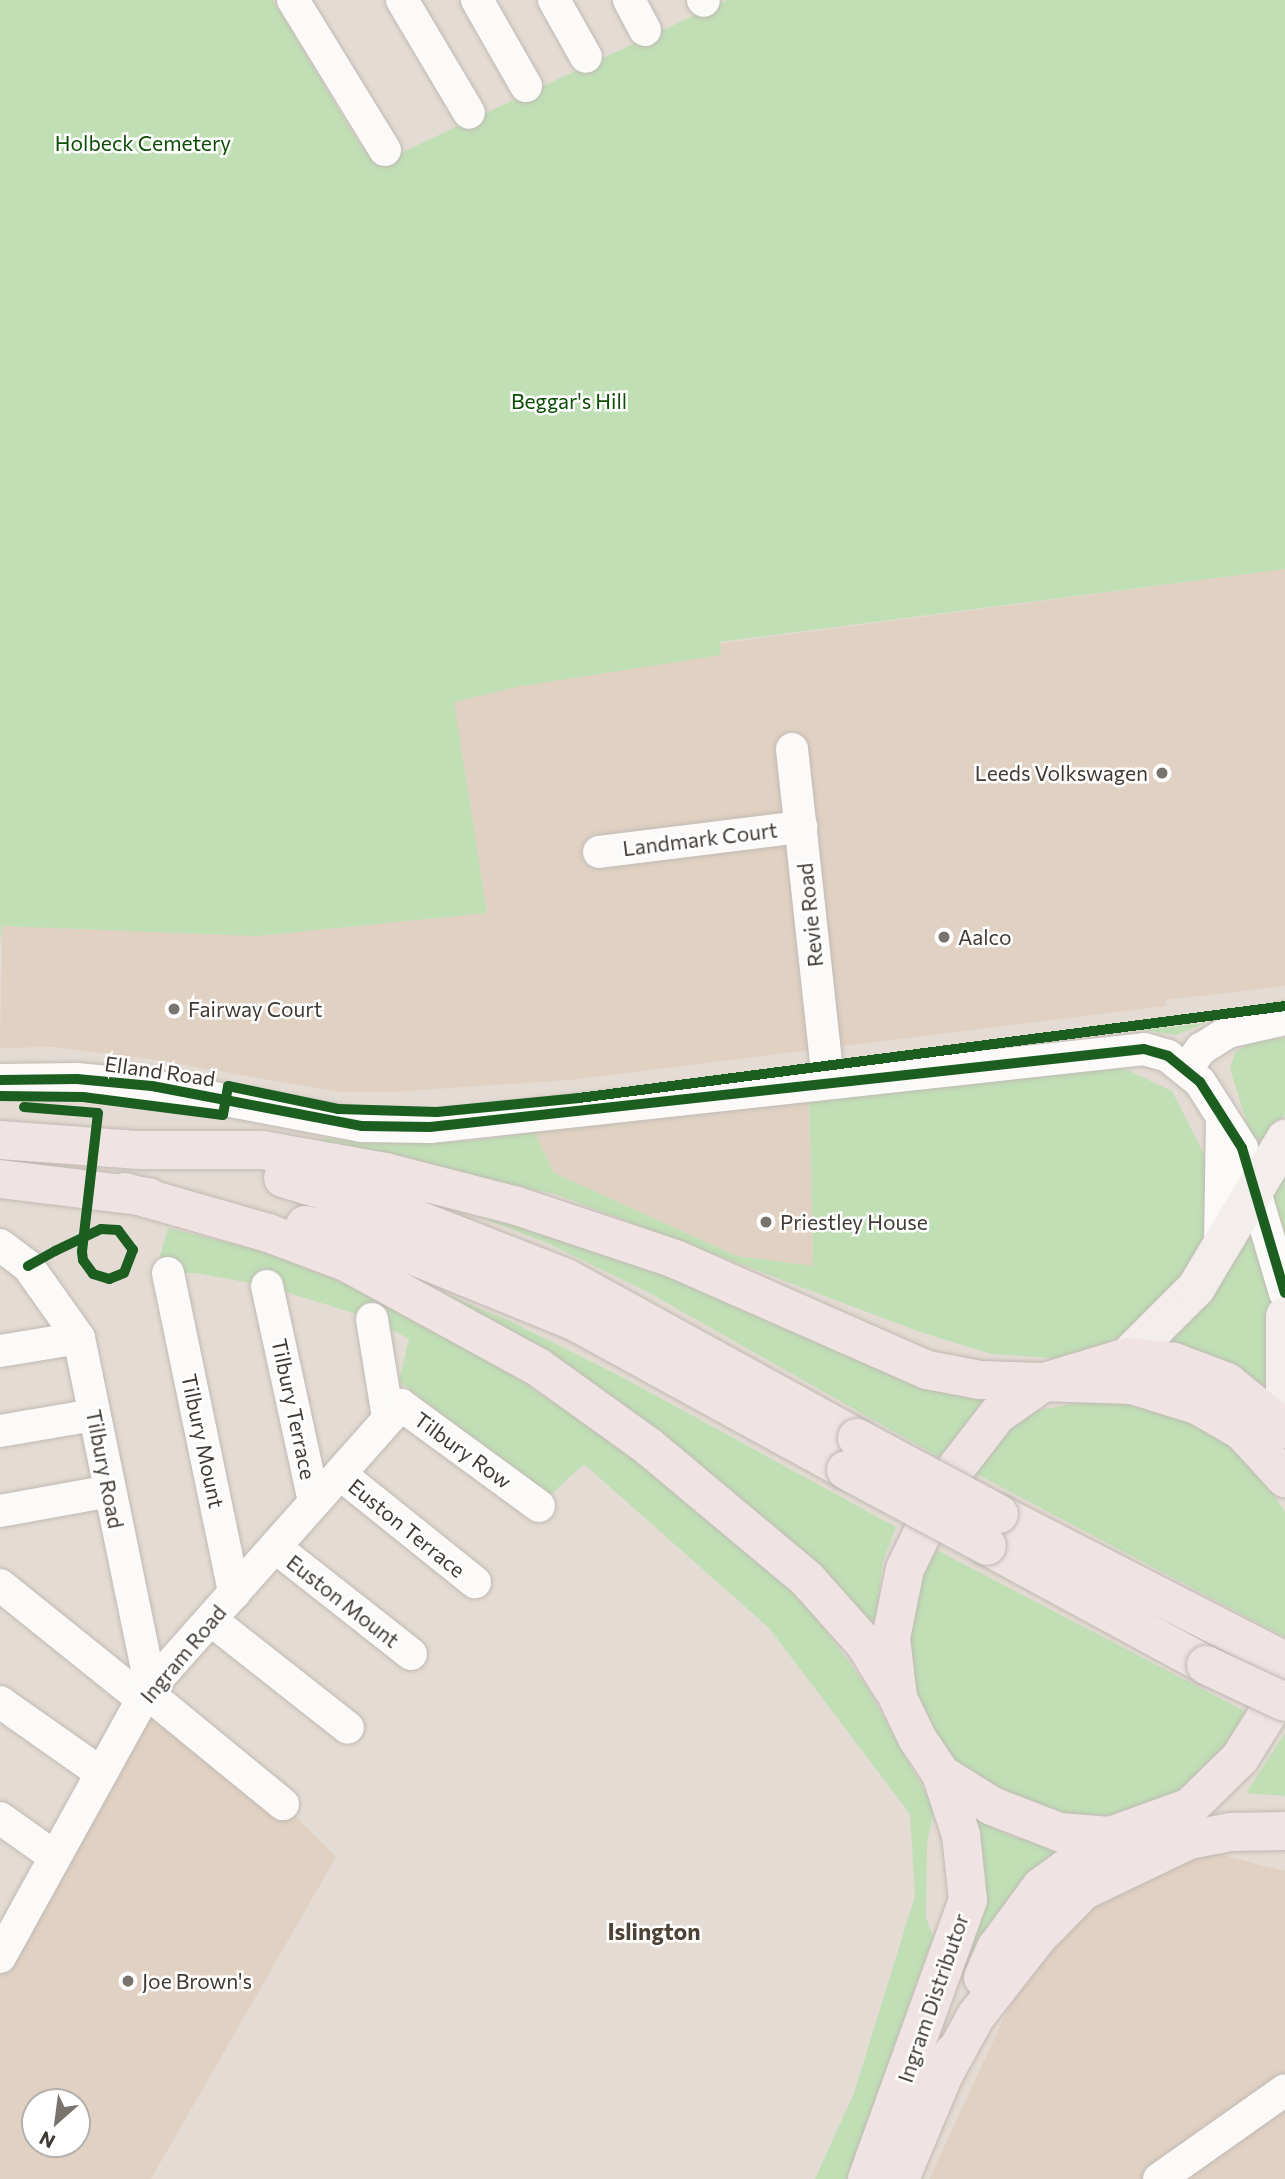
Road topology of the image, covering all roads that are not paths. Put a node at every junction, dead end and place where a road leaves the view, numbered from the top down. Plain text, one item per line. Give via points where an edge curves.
1 (293, 0) edge
2 (402, 0) edge
3 (477, 0) edge
4 (554, 0) edge
5 (629, 0) edge
6 (645, 30) dead end
7 (586, 57) dead end
8 (527, 86) dead end
9 (469, 113) dead end
10 (385, 149) dead end
11 (792, 749) dead end
12 (801, 827) junction
13 (598, 852) dead end
14 (1285, 1018) edge
15 (1186, 1068) junction
16 (0, 1080) edge
17 (828, 1081) junction
18 (1222, 1115) junction
19 (1285, 1139) edge
20 (0, 1140) edge
21 (141, 1150) junction
22 (0, 1179) edge
23 (1254, 1188) junction
24 (125, 1192) junction
25 (1220, 1244) junction
26 (0, 1245) edge
27 (177, 1281) dead end
28 (1285, 1293) edge
29 (281, 1303) dead end
30 (1285, 1316) edge
31 (372, 1319) dead end
32 (79, 1338) junction
33 (0, 1352) edge
34 (1127, 1357) junction
35 (1044, 1382) junction
36 (1285, 1388) edge
37 (94, 1415) junction
38 (388, 1418) junction
39 (1285, 1429) edge
40 (0, 1431) edge
41 (851, 1454) junction
42 (340, 1474) junction
43 (1285, 1478) edge
44 (110, 1491) junction
45 (314, 1503) junction
46 (539, 1506) dead end
47 (0, 1511) edge
48 (275, 1547) junction
49 (475, 1582) dead end
50 (0, 1585) edge
51 (234, 1593) junction
52 (211, 1620) junction
53 (1215, 1649) junction
54 (411, 1654) dead end
55 (1285, 1661) edge
56 (1285, 1686) edge
57 (146, 1693) junction
58 (898, 1698) junction
59 (0, 1702) edge
60 (1285, 1702) edge
61 (348, 1728) dead end
62 (102, 1773) junction
63 (941, 1773) junction
64 (283, 1804) dead end
65 (1190, 1808) junction
66 (1285, 1815) edge
67 (0, 1818) edge
68 (1285, 1831) edge
69 (1110, 1836) junction
70 (55, 1857) junction
71 (3, 1943) edge
72 (943, 2076) junction
73 (1285, 2090) edge
74 (867, 2179) edge
75 (900, 2179) edge
76 (1159, 2179) edge

1 - 10 street
2 - 9 street
3 - 8 street
4 - 7 street
5 - 6 street
11 - 12 street, Revie Road
12 - 13 street, Landmark Court
12 - 17 street, Revie Road
14 - 15 street via 1228,1032 1201,1049
15 - 17 street, Elland Road via 1157,1051 1128,1048
15 - 18 street, Elland Road
16 - 17 street, Elland Road via 77,1079 152,1086 362,1125 430,1127
18 - 23 street, Elland Road via 1242,1148
18 - 25 street
19 - 23 main road
20 - 21 highway
21 - 35 highway via 262,1150 384,1172 517,1206 675,1259 927,1370 980,1380
21 - 41 highway via 337,1191 494,1248 629,1311
22 - 24 highway
23 - 25 main road
23 - 28 street, Elland Road
24 - 41 highway via 382,1242 574,1321
24 - 58 highway via 268,1233 346,1262 538,1367 648,1446 806,1577 865,1644
25 - 34 main road via 1189,1297
26 - 32 street, Tilbury Road via 27,1266
27 - 51 street, Tilbury Mount
29 - 45 street, Tilbury Terrace
30 - 36 main road
31 - 38 street via 388,1347
32 - 33 street
32 - 37 street, Tilbury Road
34 - 35 highway
34 - 39 highway via 1174,1362 1209,1374 1250,1396
35 - 43 highway via 1132,1385 1196,1405 1242,1431
35 - 58 highway via 997,1415 973,1443 920,1532 895,1606 891,1637
37 - 40 street
37 - 44 street, Tilbury Road
38 - 42 street, Ingram Road
38 - 46 street, Tilbury Row via 401,1405
41 - 53 highway, bridge
42 - 45 street, Ingram Road
42 - 49 street, Euston Terrace
44 - 47 street
44 - 57 street, Tilbury Road
45 - 48 street, Ingram Road
48 - 51 street, Ingram Road
48 - 54 street, Euston Mount
50 - 57 street
51 - 52 street, Ingram Road
52 - 57 street, Ingram Road
52 - 61 street
53 - 55 highway
53 - 60 highway, bridge
56 - 65 highway via 1240,1758
57 - 62 street, Ingram Road
57 - 64 street
58 - 63 highway
59 - 62 street
62 - 70 street, Ingram Road
63 - 69 highway via 1026,1822 1059,1832
63 - 74 highway, Ingram Distributor via 961,1835 968,1900
65 - 66 highway
65 - 69 highway
67 - 70 street
68 - 72 highway via 1231,1832 1189,1840 1083,1891 1038,1937 976,2016
69 - 72 highway, Ingram Distributor via 1041,1887 996,1948
70 - 71 street, Ingram Road
72 - 75 highway, Ingram Distributor
73 - 76 street

